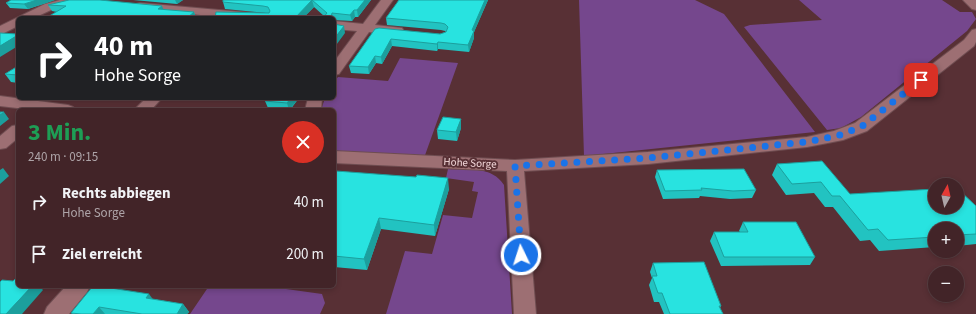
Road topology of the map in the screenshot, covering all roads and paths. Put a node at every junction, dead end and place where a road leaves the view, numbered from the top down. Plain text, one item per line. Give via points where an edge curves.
1 (82, 0) edge
2 (206, 0) edge
3 (387, 0) edge
4 (969, 0) edge
5 (129, 5) edge
6 (976, 7) edge
7 (199, 15) edge
8 (28, 16) edge
9 (221, 16) edge
10 (16, 22) edge
11 (336, 25) edge
12 (366, 28) junction
13 (0, 31) edge
14 (411, 32) edge
15 (974, 39) edge
16 (336, 69) edge
17 (153, 100) edge
18 (0, 101) edge
19 (40, 108) edge
20 (144, 108) edge
21 (16, 132) edge
22 (0, 144) edge
23 (336, 157) edge
24 (515, 166) junction
25 (77, 288) edge
26 (54, 314) edge
27 (525, 314) edge

1 - 8 street via 49,6
2 - 7 street
3 - 12 street
4 - 6 street
5 - 7 street
7 - 9 street
10 - 13 street
11 - 12 street
12 - 14 street
12 - 16 street
15 - 24 street, Hohe Sorge via 861,127 837,136 806,142 648,158
17 - 20 street
18 - 19 street
21 - 22 street
23 - 24 street, Hohe Sorge
24 - 27 street
25 - 26 street

